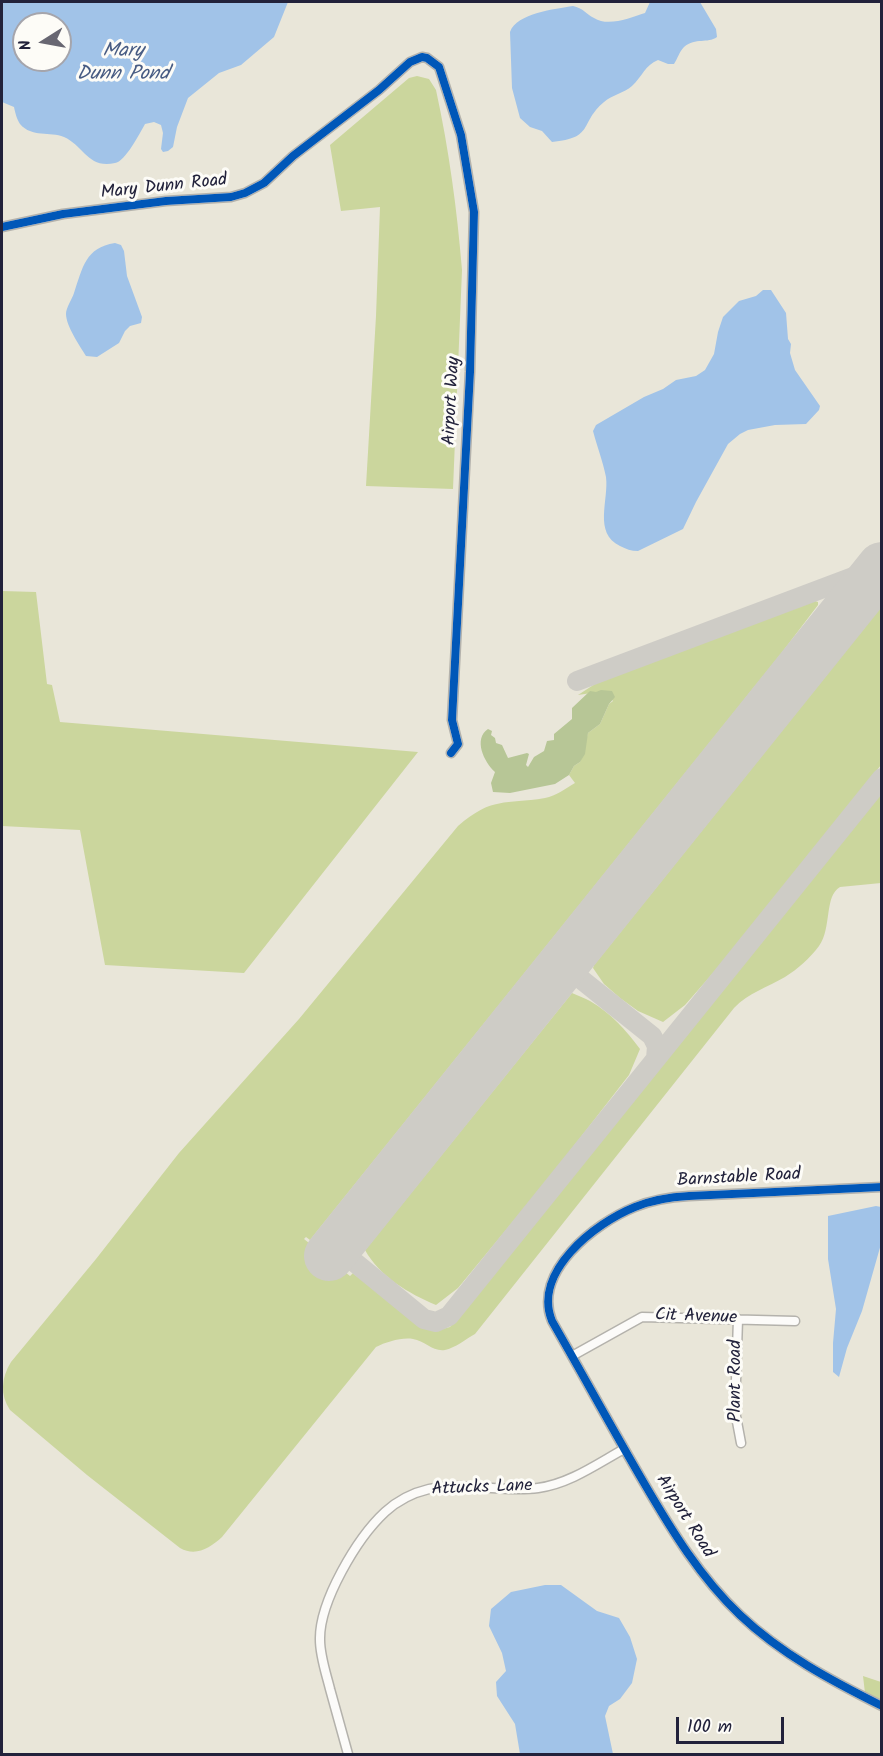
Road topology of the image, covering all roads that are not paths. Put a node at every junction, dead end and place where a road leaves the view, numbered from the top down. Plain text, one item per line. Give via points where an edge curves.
1 (427, 58) joint
2 (2, 227) edge
3 (451, 753) dead end
4 (882, 1187) edge
5 (554, 1276) joint
6 (738, 1319) junction
7 (795, 1321) dead end
8 (572, 1356) junction
9 (741, 1443) dead end
10 (624, 1449) junction
11 (882, 1706) edge
12 (348, 1755) edge

1 - 2 street, Mary Dunn Road via 410,62 264,183 245,193 54,215
1 - 3 street, Airport Way via 439,67 461,135 474,212 452,720 459,744
4 - 5 street, Barnstable Road via 657,1200 602,1225 572,1252
5 - 8 street, Airport Road via 547,1294 548,1309
6 - 7 street, Cit Avenue
6 - 8 street, Cit Avenue via 642,1317
6 - 9 street, Plant Road via 735,1411
8 - 10 street, Airport Road
10 - 11 street, Airport Road via 684,1549 726,1601 786,1652
10 - 12 street, Attucks Lane via 580,1474 546,1487 429,1489 398,1502 377,1520 336,1583 321,1625 322,1657

